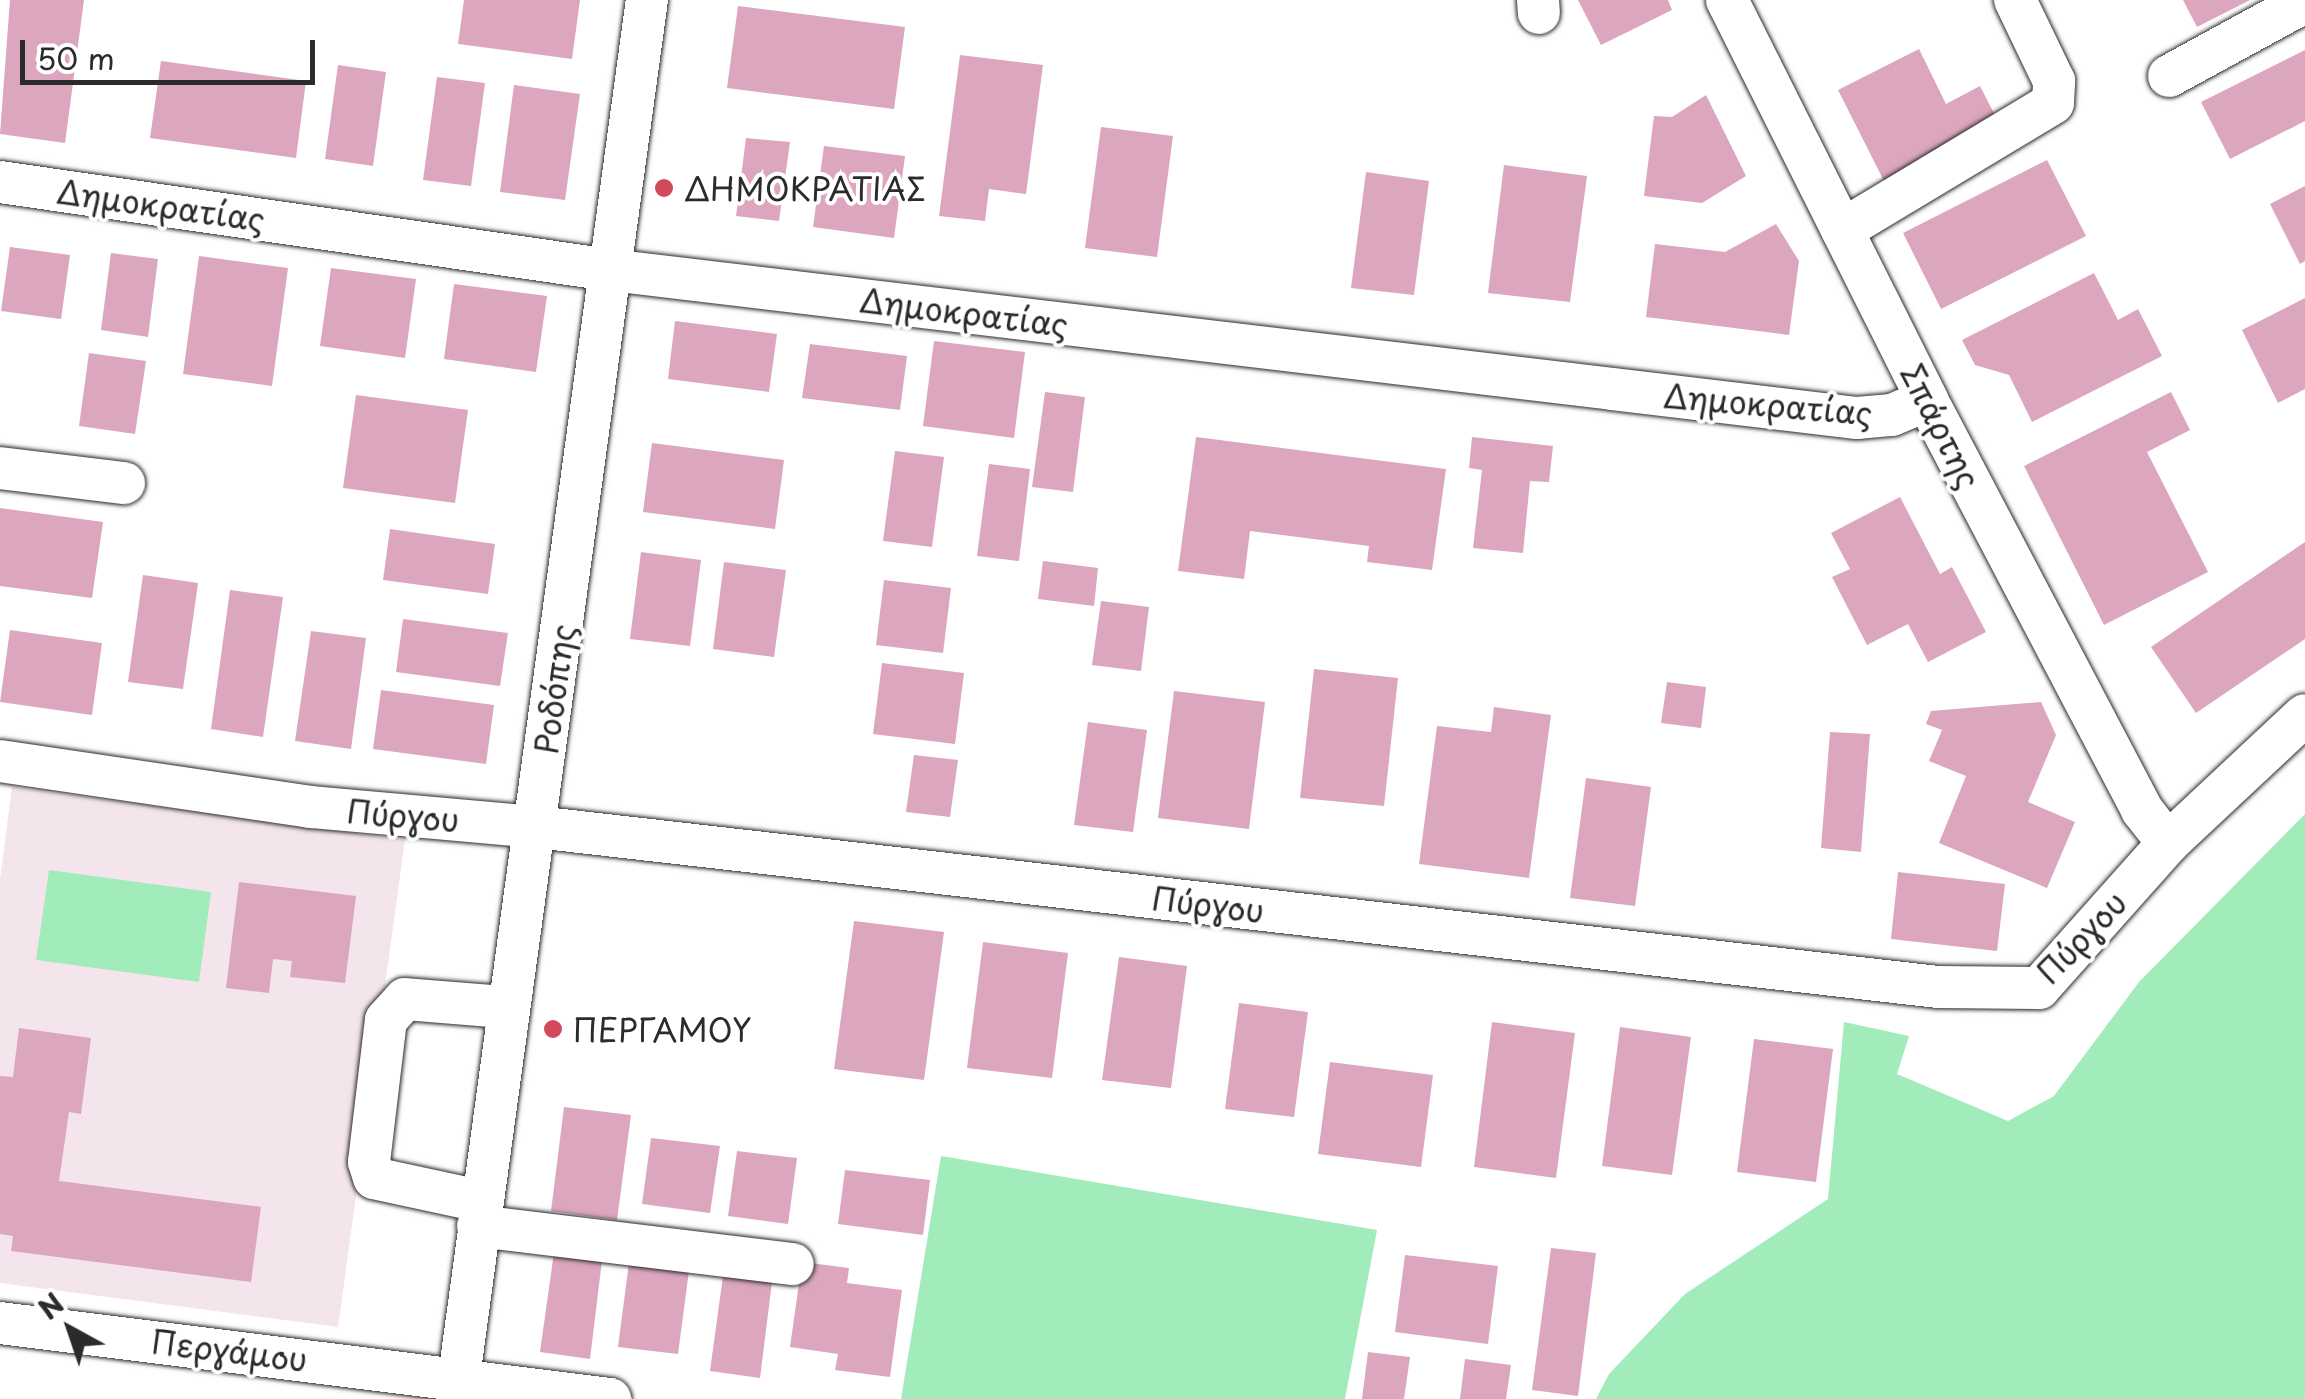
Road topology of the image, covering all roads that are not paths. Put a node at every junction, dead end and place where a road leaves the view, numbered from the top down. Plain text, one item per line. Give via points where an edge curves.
1 (647, 0) edge
2 (1727, 0) edge
3 (2016, 0) edge
4 (2305, 2) edge
5 (2169, 76) dead end
6 (0, 182) edge
7 (1842, 230) junction
8 (610, 270) junction
9 (1927, 400) junction
10 (0, 468) edge
11 (124, 483) dead end
12 (2305, 715) edge
13 (0, 761) edge
14 (536, 827) junction
15 (2168, 843) junction
16 (505, 1006) junction
17 (479, 1214) junction
18 (793, 1264) dead end
19 (0, 1323) edge
20 (458, 1377) junction
21 (392, 1384) edge
22 (610, 1399) edge

1 - 8 street, Ροδόπης
2 - 7 street, Σπάρτης
3 - 7 street via 2054,82 2053,103
4 - 5 street
6 - 8 street, Δημοκρατίας
7 - 9 street, Σπάρτης
8 - 9 street, Δημοκρατίας via 1857,418 1892,415
8 - 14 street, Ροδόπης
9 - 15 street, Σπάρτης via 2142,810
10 - 11 street
12 - 15 street, Πύργου
13 - 14 street, Πύργου via 311,808
14 - 15 street, Πύργου via 1938,987 2006,988 2039,988
14 - 16 street, Ροδόπης
16 - 17 street, Ροδόπης
16 - 17 street via 405,999 386,1020 369,1162 374,1178
17 - 18 street
17 - 20 street, Ροδόπης
19 - 21 street, Περγάμου
20 - 21 street, Περγάμου
20 - 22 street, Περγάμου

